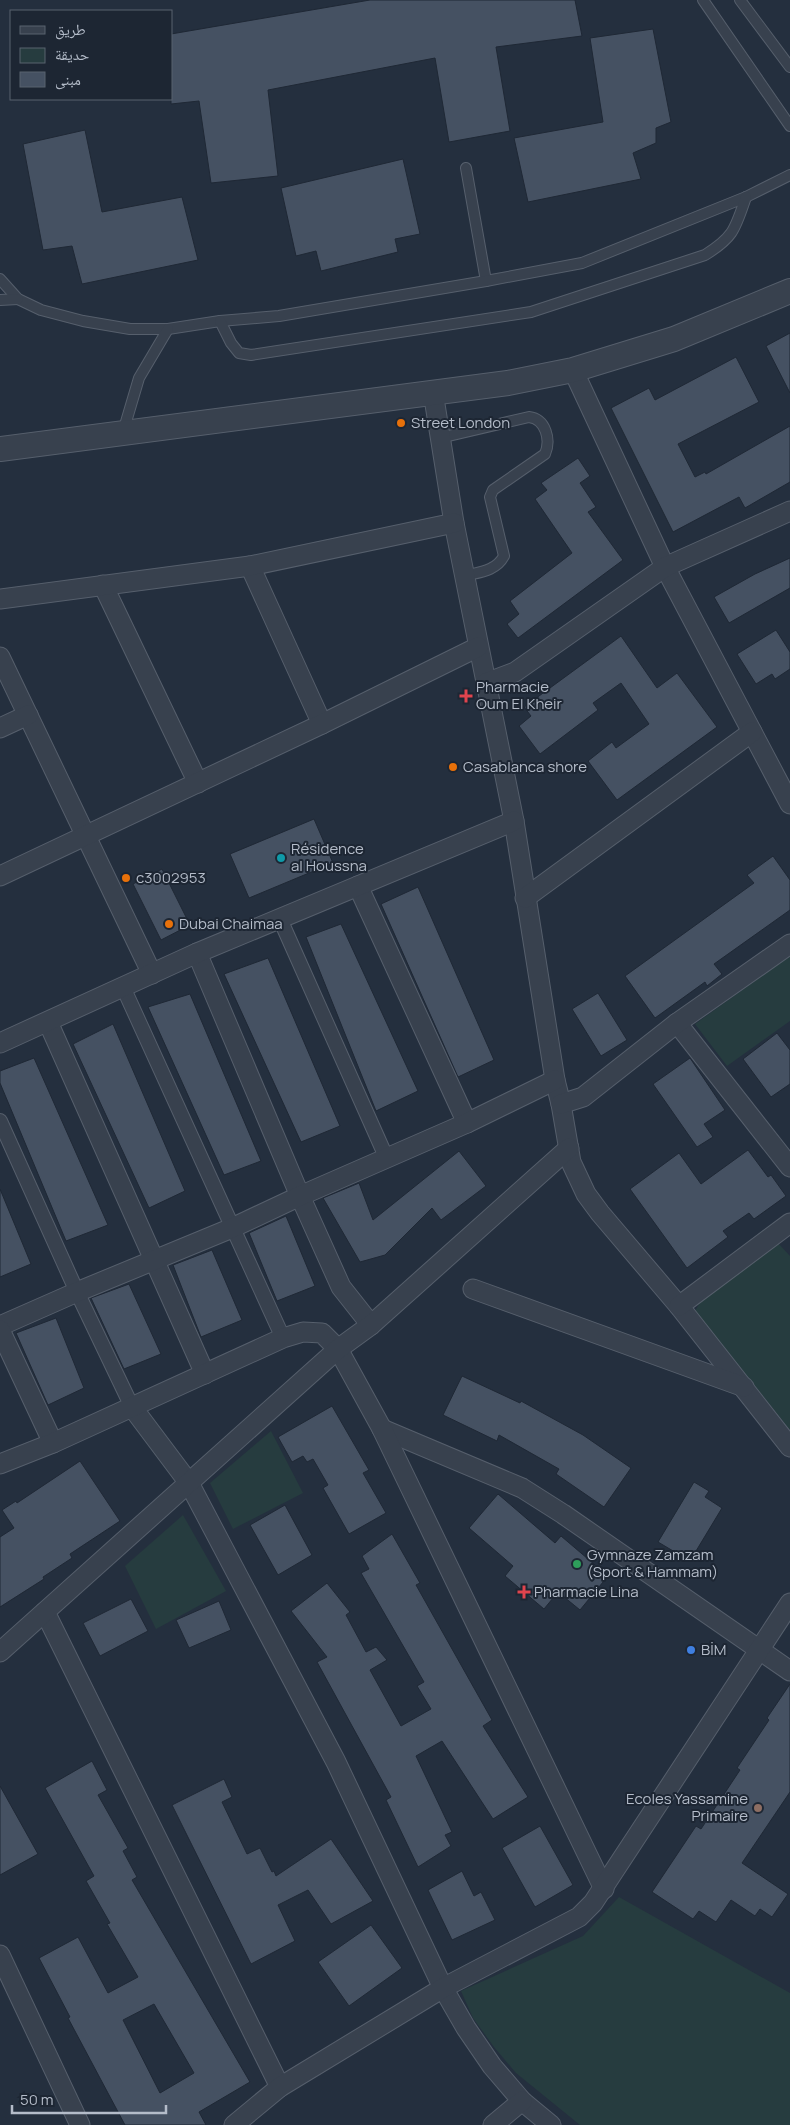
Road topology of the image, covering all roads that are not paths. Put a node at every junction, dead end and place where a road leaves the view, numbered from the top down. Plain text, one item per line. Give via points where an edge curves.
1 (703, 0) edge
2 (740, 0) edge
3 (790, 67) edge
4 (790, 126) edge
5 (466, 168) dead end
6 (790, 175) edge
7 (746, 197) junction
8 (0, 279) edge
9 (486, 281) junction
10 (790, 290) edge
11 (18, 298) junction
12 (0, 300) edge
13 (220, 321) junction
14 (168, 329) junction
15 (572, 370) junction
16 (433, 392) junction
17 (123, 433) junction
18 (440, 438) junction
19 (0, 449) edge
20 (790, 511) edge
21 (454, 523) junction
22 (250, 566) junction
23 (665, 567) junction
24 (464, 576) junction
25 (103, 585) junction
26 (0, 599) edge
27 (478, 647) junction
28 (0, 657) edge
29 (486, 683) junction
30 (28, 715) junction
31 (322, 724) junction
32 (0, 728) edge
33 (752, 732) junction
34 (198, 783) junction
35 (790, 804) edge
36 (514, 821) junction
37 (86, 836) junction
38 (0, 876) edge
39 (358, 886) junction
40 (525, 898) junction
41 (280, 919) junction
42 (790, 944) edge
43 (197, 953) junction
44 (152, 974) junction
45 (123, 987) junction
46 (48, 1022) junction
47 (677, 1023) junction
48 (0, 1043) edge
49 (555, 1080) junction
50 (561, 1104) junction
51 (0, 1121) edge
52 (467, 1123) junction
53 (568, 1148) junction
54 (387, 1159) junction
55 (790, 1167) edge
56 (300, 1196) junction
57 (232, 1228) junction
58 (787, 1231) edge
59 (154, 1259) junction
60 (473, 1288) dead end
61 (77, 1292) junction
62 (679, 1306) junction
63 (371, 1325) junction
64 (0, 1326) edge
65 (0, 1330) edge
66 (283, 1338) junction
67 (338, 1349) junction
68 (205, 1374) junction
69 (744, 1388) junction
70 (132, 1407) junction
71 (382, 1428) junction
72 (53, 1443) junction
73 (790, 1447) edge
74 (0, 1464) edge
75 (189, 1483) junction
76 (790, 1603) edge
77 (45, 1612) junction
78 (758, 1650) junction
79 (0, 1652) edge
80 (790, 1671) edge
81 (604, 1889) junction
82 (2, 1962) edge
83 (443, 1988) junction
84 (280, 2087) junction
85 (522, 2101) junction
86 (80, 2125) edge
87 (234, 2125) edge
88 (493, 2125) edge
89 (551, 2125) edge

1 - 4 lane
2 - 3 lane
5 - 9 lane
6 - 7 lane
7 - 9 lane via 582,263
7 - 13 lane via 735,231 724,244 705,255 531,312 251,355 239,353
8 - 11 lane
9 - 13 lane via 279,316
10 - 15 street via 674,339
11 - 12 lane
11 - 14 lane via 41,310 83,321 130,329
13 - 14 lane
14 - 17 lane via 139,378
15 - 16 street via 508,383
15 - 23 street
16 - 17 street
16 - 18 street
17 - 19 street
18 - 21 street
18 - 24 lane via 529,417 542,422 548,440 545,454 492,490 490,497 504,556 500,563 486,571
20 - 23 street
21 - 22 street
21 - 24 street
22 - 25 street
22 - 31 street
23 - 29 street via 515,672
23 - 33 street
24 - 27 street
25 - 26 street
25 - 34 street
27 - 29 street
27 - 31 street
28 - 30 street
29 - 36 street
30 - 32 street
30 - 37 street
31 - 34 street
33 - 35 street
33 - 40 street
34 - 37 street
36 - 39 street
36 - 40 street
37 - 38 street
37 - 44 street
39 - 41 street
39 - 52 street
40 - 49 street
41 - 43 street
41 - 54 street
42 - 47 street
43 - 44 street
43 - 56 street
44 - 45 street
45 - 46 street
45 - 57 street
46 - 48 street
46 - 59 street
47 - 50 street via 583,1097
47 - 55 street
49 - 50 street
49 - 52 street
50 - 53 street
51 - 61 street
52 - 54 street
53 - 62 street via 586,1194
53 - 63 street
54 - 56 street
56 - 57 street
56 - 63 street via 341,1286
57 - 59 street
57 - 66 street
58 - 62 street
59 - 61 street
59 - 68 street
60 - 69 street
61 - 64 street
61 - 70 street
62 - 69 street
63 - 67 street
65 - 72 street
66 - 67 street via 303,1332 322,1333
66 - 68 street
67 - 71 street
67 - 75 street
68 - 70 street
69 - 73 street
70 - 72 street
70 - 75 street
71 - 78 street via 522,1488
71 - 81 street
72 - 74 street
75 - 77 street
75 - 83 street via 336,1762
76 - 78 street
77 - 79 street
77 - 84 street
78 - 80 street
78 - 81 street
81 - 83 street via 579,1916
82 - 86 street
83 - 84 street
83 - 85 street via 492,2066
84 - 87 street
85 - 88 street
85 - 89 street

